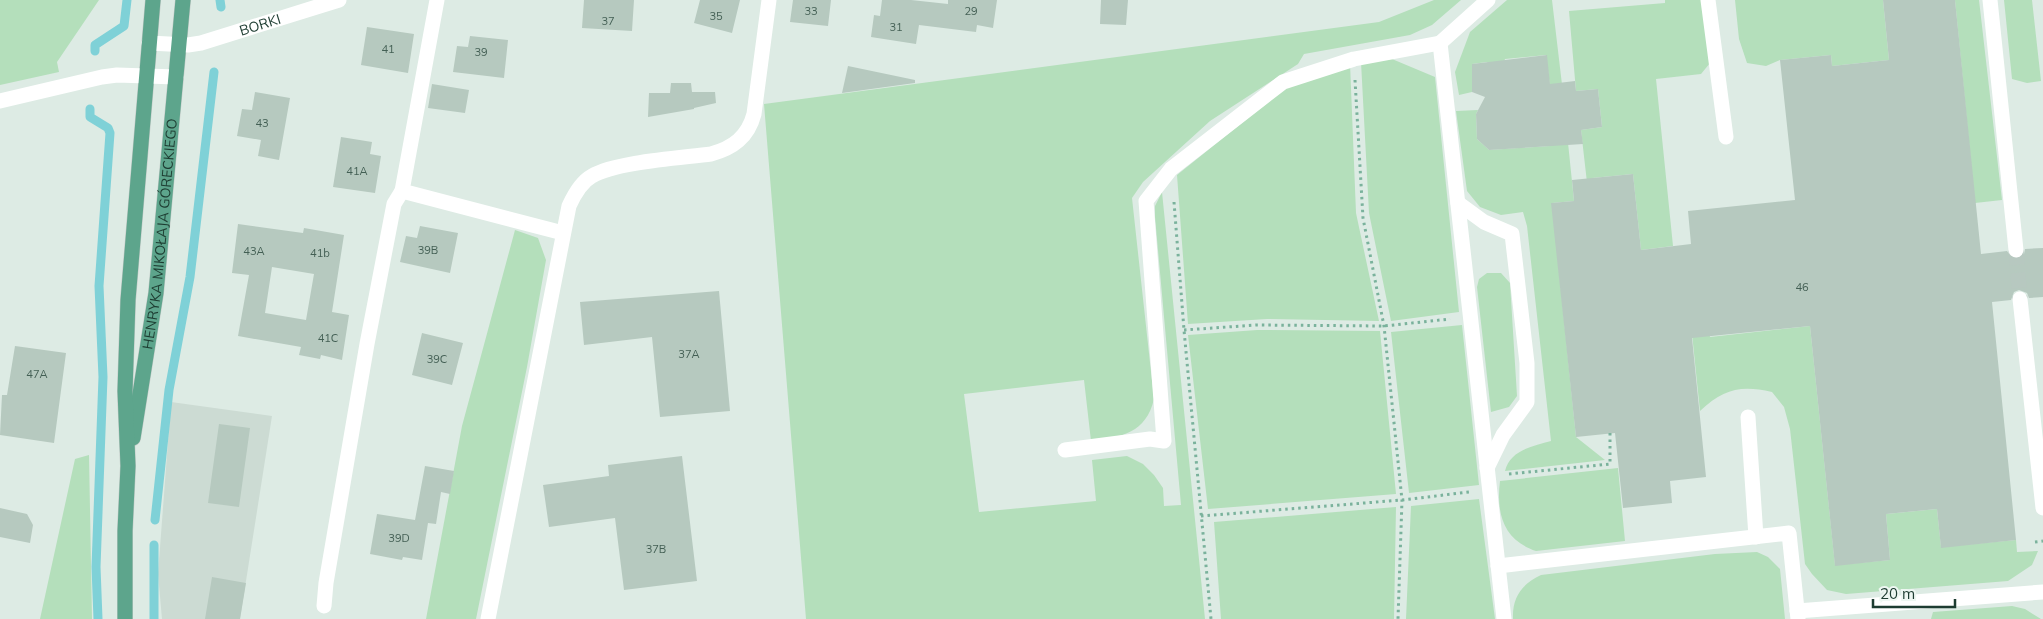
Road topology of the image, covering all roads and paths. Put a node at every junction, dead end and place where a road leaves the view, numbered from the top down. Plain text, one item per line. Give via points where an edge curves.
1 (153, 0) edge
2 (183, 0) edge
3 (339, 0) edge
4 (437, 0) edge
5 (769, 0) edge
6 (1488, 0) edge
7 (1708, 0) edge
8 (1990, 0) edge
9 (149, 43) junction
10 (1440, 43) junction
11 (180, 44) junction
12 (1354, 59) junction
13 (146, 75) junction
14 (176, 77) junction
15 (0, 101) edge
16 (1726, 137) dead end
17 (1171, 169) junction
18 (402, 191) junction
19 (1458, 203) junction
20 (563, 233) junction
21 (2016, 250) tunnel mouth
22 (2020, 299) tunnel mouth
23 (1470, 317) junction
24 (1384, 326) junction
25 (1184, 330) junction
26 (2037, 390) edge
27 (1748, 417) dead end
28 (1610, 433) dead end
29 (1065, 450) dead end
30 (128, 466) junction
31 (1488, 478) junction
32 (1402, 500) junction
33 (2043, 508) edge
34 (1201, 516) junction
35 (1756, 537) junction
36 (2043, 541) edge
37 (2035, 542) dead end
38 (1498, 566) junction
39 (2043, 592) edge
40 (324, 606) dead end
41 (1798, 615) edge
42 (125, 619) edge
43 (488, 619) edge
44 (1211, 619) edge
45 (1398, 619) edge
46 (1504, 619) edge

1 - 9 main road, HENRYKA MIKOŁAJA GÓRECKIEGO
2 - 11 main road, HENRYKA MIKOŁAJA GÓRECKIEGO
3 - 11 street, BORKI via 216,39
4 - 18 street
5 - 20 street via 754,114 746,134 734,145 711,154 623,166 592,176 578,188 569,206
6 - 10 street
7 - 16 street
8 - 21 street
9 - 11 street, BORKI
9 - 13 main road, HENRYKA MIKOŁAJA GÓRECKIEGO
10 - 12 street
10 - 19 street
11 - 14 main road, HENRYKA MIKOŁAJA GÓRECKIEGO
12 - 17 street via 1283,82
12 - 24 path via 1363,218
13 - 14 street
13 - 15 street via 94,79
13 - 30 main road, HENRYKA MIKOŁAJA GÓRECKIEGO via 128,300 125,391
14 - 30 main road, HENRYKA MIKOŁAJA GÓRECKIEGO via 156,293
17 - 25 path
17 - 29 street via 1146,201 1164,441 1150,439
18 - 20 street
18 - 40 street via 394,204 367,344
19 - 23 street
19 - 31 street via 1484,222 1512,234 1527,363 1527,402 1503,435
20 - 43 street
22 - 26 street
23 - 24 path
23 - 31 street
24 - 25 path via 1256,325
24 - 32 path
25 - 34 path
26 - 33 street
27 - 35 street
28 - 31 path via 1610,464
30 - 42 main road, HENRYKA MIKOŁAJA GÓRECKIEGO
31 - 32 path
31 - 38 street
32 - 34 path
32 - 45 path
34 - 44 path
35 - 38 street
35 - 41 street via 1789,533
36 - 37 path
38 - 46 street
39 - 41 street

